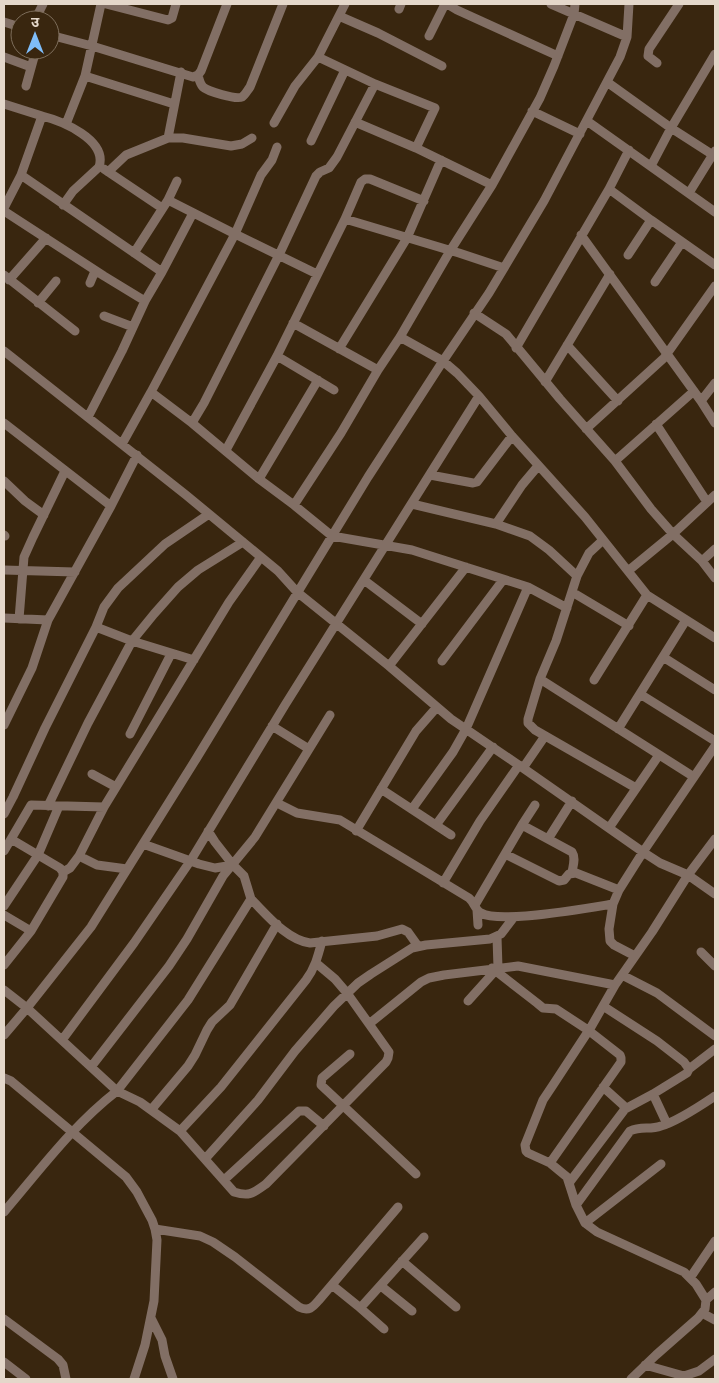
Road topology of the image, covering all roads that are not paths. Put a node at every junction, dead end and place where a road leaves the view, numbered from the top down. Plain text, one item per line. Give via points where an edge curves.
1 (101, 4) edge
2 (106, 4) edge
3 (176, 4) edge
4 (227, 4) edge
5 (283, 4) edge
6 (345, 4) edge
7 (446, 4) edge
8 (551, 4) edge
9 (575, 4) edge
10 (630, 4) edge
11 (679, 4) edge
12 (574, 14) junction
13 (339, 16) junction
14 (429, 36) dead end
15 (626, 37) junction
16 (60, 38) edge
17 (92, 46) junction
18 (715, 54) edge
19 (558, 56) junction
20 (4, 57) edge
21 (318, 57) junction
22 (33, 60) edge
23 (657, 64) dead end
24 (442, 66) dead end
25 (31, 67) junction
26 (345, 70) junction
27 (180, 72) junction
28 (198, 75) junction
29 (85, 76) junction
30 (607, 82) junction
31 (375, 84) junction
32 (26, 86) dead end
33 (4, 104) edge
34 (174, 104) junction
35 (532, 111) junction
36 (42, 116) junction
37 (587, 121) junction
38 (355, 122) junction
39 (274, 123) dead end
40 (66, 124) junction
41 (671, 128) junction
42 (580, 134) junction
43 (168, 138) junction
44 (252, 138) dead end
45 (311, 141) dead end
46 (277, 147) dead end
47 (416, 148) junction
48 (629, 150) junction
49 (714, 153) edge
50 (441, 160) junction
51 (651, 166) junction
52 (99, 167) junction
53 (108, 172) junction
54 (21, 175) junction
55 (177, 181) dead end
56 (492, 185) junction
57 (609, 189) junction
58 (689, 193) junction
59 (424, 201) junction
60 (165, 204) junction
61 (63, 205) junction
62 (4, 209) edge
63 (715, 212) edge
64 (193, 213) junction
65 (345, 218) junction
66 (652, 220) junction
67 (235, 234) junction
68 (581, 236) junction
69 (46, 238) junction
70 (407, 238) junction
71 (682, 242) junction
72 (450, 251) junction
73 (134, 253) junction
74 (279, 255) junction
75 (628, 255) dead end
76 (715, 265) edge
77 (504, 268) junction
78 (95, 271) junction
79 (162, 272) junction
80 (317, 274) junction
81 (610, 274) junction
82 (6, 277) edge
83 (56, 281) dead end
84 (655, 282) dead end
85 (90, 283) dead end
86 (715, 286) edge
87 (145, 301) junction
88 (38, 303) junction
89 (474, 313) junction
90 (104, 316) dead end
91 (293, 323) junction
92 (133, 327) junction
93 (75, 331) dead end
94 (400, 337) junction
95 (567, 345) junction
96 (516, 348) junction
97 (339, 349) junction
98 (4, 351) edge
99 (667, 354) junction
100 (277, 356) junction
101 (443, 361) junction
102 (378, 370) junction
103 (318, 380) junction
104 (545, 382) junction
105 (715, 383) edge
106 (334, 390) dead end
107 (694, 391) junction
108 (151, 392) junction
109 (479, 396) junction
110 (618, 400) junction
111 (701, 402) junction
112 (88, 417) junction
113 (4, 423) edge
114 (715, 423) edge
115 (192, 424) junction
116 (656, 424) junction
117 (586, 429) junction
118 (512, 436) junction
119 (122, 444) junction
120 (226, 450) junction
121 (136, 455) junction
122 (615, 461) junction
123 (538, 466) junction
124 (65, 471) junction
125 (430, 475) junction
126 (259, 479) junction
127 (4, 484) edge
128 (715, 495) edge
129 (707, 502) junction
130 (412, 504) junction
131 (294, 505) junction
132 (111, 506) junction
133 (209, 514) junction
134 (44, 515) junction
135 (496, 524) junction
136 (673, 534) junction
137 (332, 536) junction
138 (603, 540) junction
139 (243, 542) junction
140 (386, 545) junction
141 (715, 549) edge
142 (261, 557) junction
143 (702, 561) junction
144 (466, 567) junction
145 (4, 570) edge
146 (24, 571) junction
147 (628, 571) junction
148 (75, 572) junction
149 (578, 576) junction
150 (715, 578) edge
151 (364, 580) junction
152 (503, 580) junction
153 (528, 587) junction
154 (297, 592) junction
155 (572, 592) junction
156 (647, 595) junction
157 (567, 608) junction
158 (4, 618) edge
159 (19, 619) junction
160 (48, 620) junction
161 (686, 620) junction
162 (336, 623) junction
163 (422, 624) junction
164 (629, 626) junction
165 (96, 627) junction
166 (715, 638) edge
167 (132, 641) junction
168 (171, 654) junction
169 (663, 657) junction
170 (194, 660) junction
171 (442, 661) dead end
172 (389, 666) junction
173 (540, 679) junction
174 (594, 680) dead end
175 (715, 690) edge
176 (640, 694) junction
177 (437, 707) junction
178 (330, 715) dead end
179 (4, 724) edge
180 (272, 726) junction
181 (466, 729) junction
182 (618, 729) junction
183 (130, 734) dead end
184 (545, 736) junction
185 (715, 741) edge
186 (715, 746) edge
187 (493, 747) junction
188 (309, 749) junction
189 (659, 755) junction
190 (521, 766) junction
191 (92, 774) dead end
192 (694, 777) junction
193 (116, 787) junction
194 (636, 788) junction
195 (381, 789) junction
196 (277, 802) junction
197 (572, 802) junction
198 (535, 805) dead end
199 (48, 806) junction
200 (59, 806) junction
201 (104, 807) junction
202 (412, 809) junction
203 (4, 814) edge
204 (436, 825) junction
205 (522, 825) junction
206 (609, 828) junction
207 (208, 831) junction
208 (356, 831) junction
209 (451, 835) dead end
210 (548, 839) junction
211 (715, 839) edge
212 (11, 840) junction
213 (143, 844) junction
214 (4, 851) edge
215 (643, 852) junction
216 (505, 854) junction
217 (38, 855) junction
218 (79, 856) junction
219 (191, 860) junction
220 (233, 865) junction
221 (127, 869) junction
222 (63, 872) junction
223 (572, 872) junction
224 (688, 874) junction
225 (443, 882) junction
226 (619, 890) junction
227 (715, 894) edge
228 (251, 899) junction
229 (613, 904) junction
230 (4, 906) edge
231 (476, 908) junction
232 (4, 915) edge
233 (514, 917) junction
234 (277, 924) junction
235 (478, 925) dead end
236 (31, 931) junction
237 (498, 937) junction
238 (322, 941) junction
239 (418, 946) junction
240 (701, 952) dead end
241 (635, 956) junction
242 (316, 964) junction
243 (4, 966) edge
244 (715, 966) edge
245 (495, 969) junction
246 (622, 976) junction
247 (615, 984) junction
248 (4, 990) edge
249 (347, 993) junction
250 (468, 1001) dead end
251 (603, 1006) junction
252 (27, 1008) junction
253 (368, 1024) junction
254 (588, 1030) junction
255 (4, 1035) edge
256 (715, 1036) edge
257 (62, 1040) junction
258 (715, 1049) edge
259 (350, 1054) dead end
260 (91, 1067) junction
261 (689, 1069) junction
262 (4, 1078) edge
263 (603, 1087) junction
264 (117, 1092) junction
265 (654, 1094) junction
266 (715, 1096) edge
267 (344, 1106) junction
268 (625, 1109) junction
269 (151, 1110) junction
270 (667, 1124) junction
271 (324, 1126) junction
272 (180, 1131) junction
273 (72, 1132) junction
274 (599, 1144) junction
275 (614, 1154) junction
276 (206, 1159) junction
277 (550, 1163) junction
278 (662, 1164) dead end
279 (416, 1174) dead end
280 (224, 1180) junction
281 (569, 1183) junction
282 (576, 1205) junction
283 (398, 1207) dead end
284 (4, 1212) edge
285 (585, 1224) junction
286 (155, 1229) junction
287 (424, 1237) dead end
288 (715, 1241) edge
289 (402, 1261) junction
290 (690, 1278) junction
291 (332, 1285) junction
292 (381, 1286) junction
293 (715, 1292) edge
294 (706, 1300) junction
295 (358, 1306) junction
296 (456, 1307) dead end
297 (412, 1311) dead end
298 (702, 1313) junction
299 (151, 1318) junction
300 (4, 1319) edge
301 (715, 1320) edge
302 (384, 1329) dead end
303 (715, 1359) edge
304 (4, 1362) edge
305 (645, 1365) junction
306 (26, 1379) edge
307 (66, 1379) edge
308 (134, 1379) edge
309 (172, 1379) edge
310 (631, 1379) edge

1 - 17 street
2 - 3 street via 168,20 172,18
4 - 28 street
5 - 28 street via 250,87 243,96 234,98 205,88
6 - 13 street
7 - 14 street
7 - 19 street
8 - 12 street
9 - 12 street
10 - 15 street
11 - 23 street via 649,49 648,56
12 - 15 street
12 - 19 street
13 - 21 street
13 - 24 street
15 - 30 street
16 - 17 street
17 - 27 street
17 - 29 street
18 - 41 street
19 - 35 street
20 - 25 street
21 - 26 street
21 - 39 street via 295,86
22 - 25 street
25 - 32 street
26 - 31 street
26 - 45 street
27 - 28 street
27 - 34 street
29 - 34 street
29 - 40 street
30 - 37 street
30 - 41 street
31 - 38 street
31 - 47 street via 436,108
33 - 36 street
34 - 43 street
35 - 42 street
35 - 56 street
36 - 40 street
36 - 54 street
37 - 42 street
37 - 48 street
38 - 47 street
38 - 74 street via 333,163 316,176
40 - 52 street via 93,145 100,155
41 - 49 street
41 - 51 street
42 - 77 street
43 - 44 street via 231,146
43 - 53 street via 126,155
46 - 67 street via 261,174
47 - 50 street
48 - 51 street
48 - 57 street
49 - 58 street
50 - 56 street
50 - 59 street
51 - 58 street
52 - 53 street
52 - 61 street
53 - 60 street
54 - 61 street
54 - 62 street
55 - 60 street
56 - 72 street
57 - 66 street
57 - 68 street
58 - 63 street
59 - 65 street via 365,179
59 - 70 street
60 - 64 street
60 - 73 street
61 - 73 street
62 - 69 street
64 - 67 street
64 - 79 street
65 - 70 street
65 - 80 street
66 - 71 street
66 - 75 street
67 - 74 street
67 - 108 street
68 - 81 street
68 - 96 street
69 - 78 street
69 - 82 street
70 - 72 street
70 - 97 street
71 - 76 street
71 - 84 street
72 - 77 street
72 - 94 street
73 - 79 street
74 - 80 street
74 - 115 street
77 - 89 street
78 - 85 street
78 - 87 street
79 - 87 street
80 - 91 street
81 - 95 street
81 - 99 street
82 - 88 street
83 - 88 street
86 - 99 street
87 - 92 street
88 - 93 street
89 - 96 street via 506,334
89 - 101 street
90 - 92 street
91 - 97 street
91 - 100 street
92 - 112 street
94 - 101 street
94 - 102 street
95 - 104 street
95 - 110 street
96 - 104 street
97 - 102 street
98 - 112 street
99 - 107 street
99 - 110 street
100 - 103 street
100 - 120 street
101 - 109 street
101 - 137 street
102 - 131 street
103 - 106 street
103 - 126 street
104 - 117 street
105 - 111 street
107 - 111 street
107 - 116 street
108 - 115 street
108 - 119 street
109 - 118 street
109 - 125 street
110 - 117 street
111 - 114 street
112 - 119 street
113 - 124 street
115 - 120 street
116 - 122 street
116 - 129 street
117 - 122 street
118 - 123 street
118 - 125 street via 477,482
119 - 121 street
120 - 126 street
121 - 132 street
121 - 133 street
122 - 136 street
123 - 135 street
123 - 138 street
124 - 132 street
124 - 134 street
125 - 130 street
126 - 131 street
127 - 134 street
128 - 129 street
129 - 136 street
130 - 135 street
130 - 140 street
131 - 137 street
132 - 148 street
133 - 139 street
133 - 165 street via 165,544 118,588 104,607
134 - 146 street via 24,557
135 - 149 street via 530,536
136 - 143 street
136 - 147 street
137 - 140 street
137 - 154 street
138 - 147 street
138 - 149 street via 589,553
139 - 142 street
139 - 167 street via 198,570 178,587
140 - 144 street
140 - 151 street
141 - 143 street
142 - 154 street
142 - 170 street
143 - 150 street
144 - 152 street
144 - 163 street
145 - 146 street
146 - 148 street
146 - 159 street
147 - 156 street
148 - 160 street
149 - 155 street
151 - 162 street
151 - 163 street
152 - 153 street
152 - 171 street
153 - 157 street
153 - 181 street
154 - 162 street
154 - 213 street
155 - 157 street
155 - 164 street
156 - 161 street
156 - 164 street
157 - 173 street
158 - 159 street
159 - 160 street
160 - 179 street via 32,668
161 - 166 street
161 - 169 street
162 - 172 street
162 - 180 street
163 - 172 street
164 - 174 street
165 - 167 street
165 - 203 street
167 - 168 street
167 - 199 street
168 - 170 street
168 - 183 street
169 - 175 street
169 - 176 street
170 - 193 street
172 - 177 street
173 - 182 street
173 - 184 street via 528,723
176 - 182 street
176 - 185 street
177 - 181 street
177 - 195 street via 416,731
178 - 188 street
180 - 188 street
180 - 207 street
181 - 187 street
181 - 202 street
182 - 189 street
184 - 190 street
184 - 194 street
186 - 192 street
187 - 190 street
187 - 204 street
188 - 196 street
189 - 192 street
189 - 194 street
190 - 197 street
190 - 225 street via 480,821
191 - 193 street
192 - 215 street
193 - 201 street
194 - 206 street
195 - 202 street
195 - 208 street
196 - 208 street via 297,813 340,820
196 - 220 street
197 - 206 street
197 - 210 street
198 - 205 street
199 - 200 street
199 - 212 street via 31,805
200 - 201 street
200 - 217 street
201 - 218 street
202 - 204 street
204 - 209 street
205 - 210 street
205 - 216 street
206 - 215 street
207 - 219 street
207 - 220 street
208 - 225 street
210 - 223 street via 572,852
211 - 224 street
212 - 214 street
212 - 217 street
213 - 219 street
213 - 221 street
215 - 224 street
215 - 226 street
216 - 223 street via 559,881
216 - 231 street
217 - 222 street
217 - 230 street
218 - 221 street via 97,864
218 - 222 street
219 - 220 street via 215,868
219 - 257 street
220 - 228 street via 244,876
220 - 260 street via 223,876 169,966
221 - 252 street via 91,927
222 - 236 street
223 - 226 street
224 - 227 street
224 - 241 street
225 - 231 street via 469,898
226 - 229 street
228 - 234 street
228 - 264 street via 188,1000
229 - 233 street
229 - 241 street via 610,941
231 - 233 street via 482,914
231 - 235 street
232 - 236 street
233 - 237 street
234 - 238 street via 303,942
234 - 269 street via 230,1005 212,1022 188,1066
236 - 243 street
237 - 239 street
237 - 245 street
238 - 239 street via 377,936 402,929
238 - 242 street
239 - 249 street via 371,974
240 - 244 street
241 - 246 street
242 - 249 street via 335,978
242 - 272 street via 221,1087
245 - 247 street via 530,967
245 - 250 street
245 - 253 street via 429,978
245 - 254 street via 544,1008 556,1009
246 - 247 street
246 - 256 street via 657,993
247 - 251 street
248 - 252 street
249 - 253 street
249 - 276 street
251 - 254 street
251 - 261 street via 657,1041
252 - 255 street
252 - 257 street
253 - 267 street via 388,1052 388,1058
254 - 263 street via 621,1058
254 - 277 street via 544,1100 526,1141 528,1153
257 - 260 street
258 - 261 street
259 - 267 street via 321,1081 321,1085
260 - 264 street
261 - 265 street
262 - 273 street
263 - 268 street
263 - 277 street
264 - 269 street
264 - 273 street
265 - 268 street
265 - 270 street
266 - 270 street
267 - 271 street
267 - 279 street
268 - 274 street
269 - 272 street
270 - 275 street via 630,1131
271 - 280 street via 306,1111 299,1111
271 - 280 street via 252,1194 234,1192
272 - 276 street
273 - 284 street
273 - 286 street via 126,1177
274 - 275 street
274 - 281 street
275 - 282 street
276 - 280 street
277 - 281 street via 567,1177
278 - 285 street
281 - 282 street
282 - 285 street
283 - 291 street
285 - 290 street via 684,1272
286 - 291 street via 200,1236 213,1242 305,1310 311,1309
286 - 299 street
287 - 289 street
288 - 290 street
289 - 292 street
289 - 296 street
290 - 294 street
291 - 295 street
292 - 295 street via 366,1303
292 - 297 street
293 - 294 street
294 - 298 street
295 - 302 street
298 - 301 street
298 - 305 street
299 - 308 street
299 - 309 street via 162,1340
300 - 307 street via 58,1359
303 - 305 street via 699,1371 684,1376
304 - 306 street
305 - 310 street

